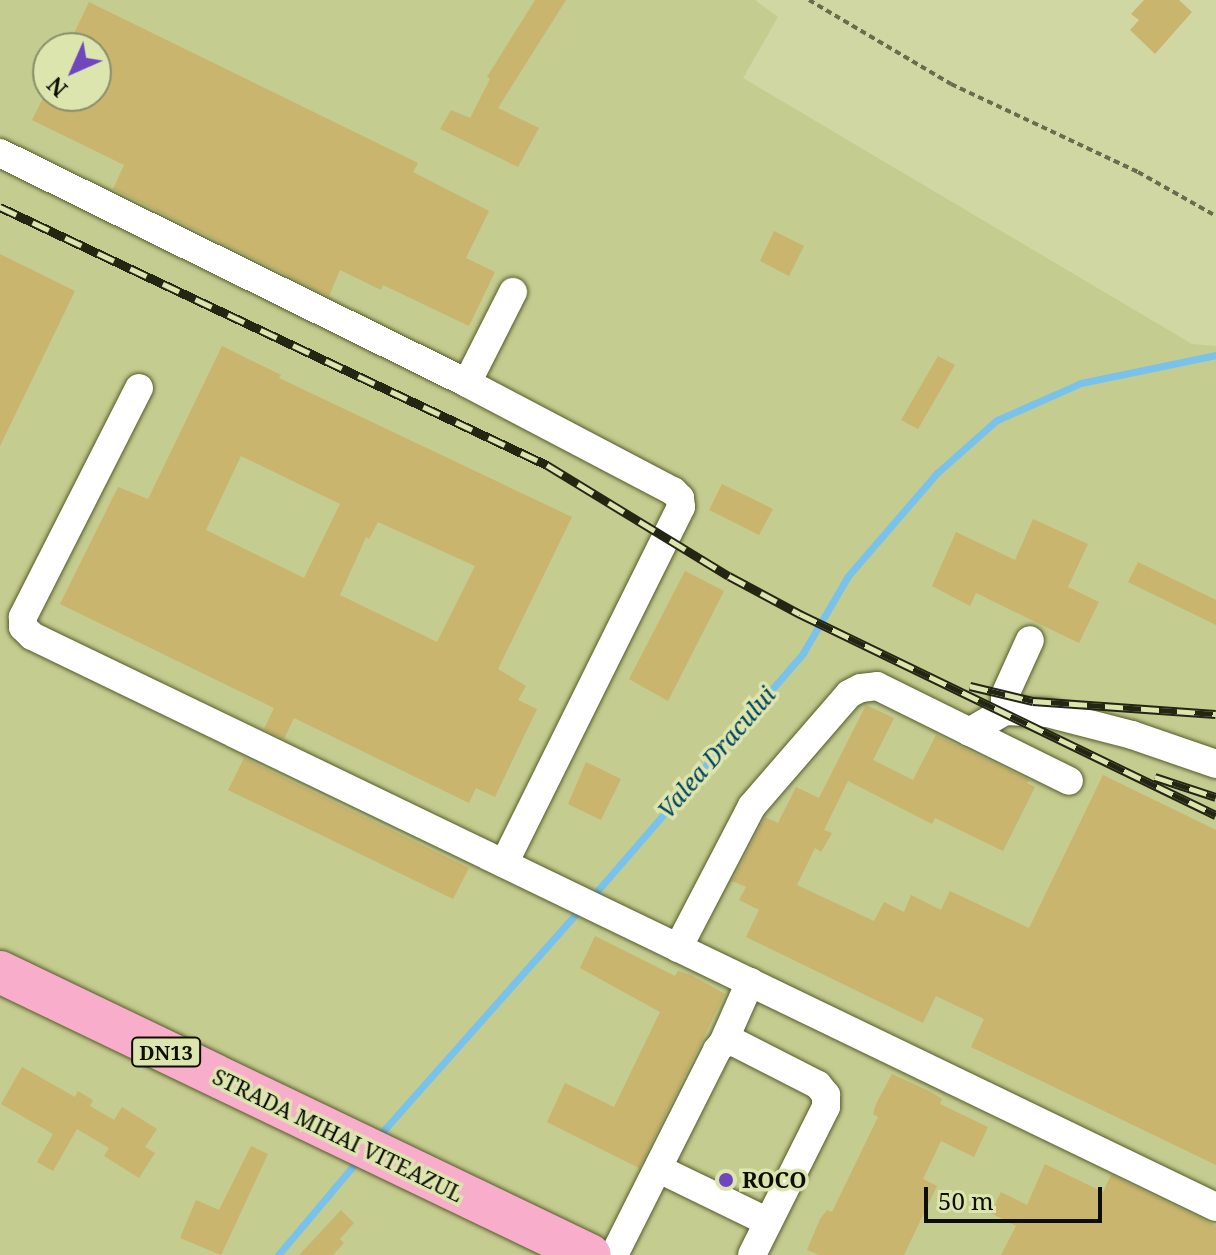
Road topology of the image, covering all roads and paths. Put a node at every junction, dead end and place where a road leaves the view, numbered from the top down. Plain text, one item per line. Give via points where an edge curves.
1 (809, 0) edge
2 (0, 153) edge
3 (1216, 216) edge
4 (513, 292) dead end
5 (467, 383) junction
6 (139, 388) dead end
7 (1030, 640) dead end
8 (1005, 711) junction
9 (969, 732) junction
10 (1216, 764) edge
11 (1069, 781) dead end
12 (504, 864) junction
13 (678, 948) junction
14 (0, 972) edge
15 (750, 982) junction
16 (723, 1043) junction
17 (659, 1169) junction
18 (1216, 1207) edge
19 (768, 1222) junction
20 (590, 1255) edge
21 (614, 1255) edge
22 (752, 1255) edge

1 - 3 path via 951,84 1138,172
2 - 5 lane
4 - 5 lane
5 - 12 lane via 673,491 681,507
6 - 12 lane via 23,617 23,627 46,643
7 - 8 lane via 1005,695
8 - 9 lane
8 - 10 lane via 1061,717
9 - 11 lane
9 - 13 lane via 877,686 849,694 752,806
12 - 13 lane
13 - 15 lane
14 - 20 highway, STRADA MIHAI VITEAZUL / DN13
15 - 16 lane
15 - 18 lane
16 - 17 lane
16 - 19 lane via 734,1042 818,1085 826,1095 826,1107
17 - 19 lane
17 - 21 lane
19 - 22 lane

